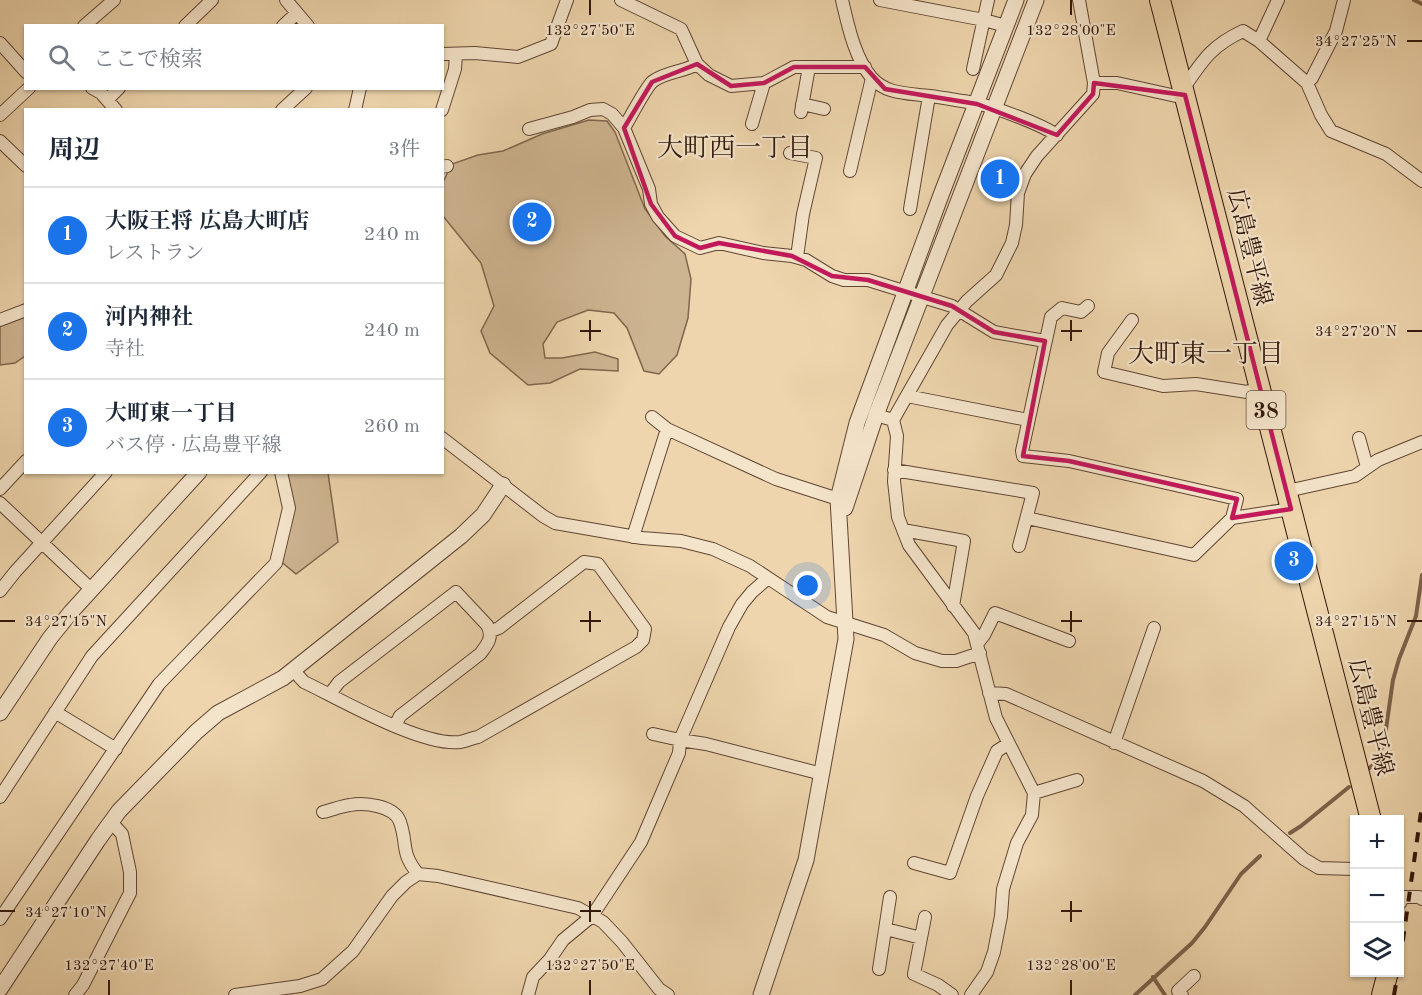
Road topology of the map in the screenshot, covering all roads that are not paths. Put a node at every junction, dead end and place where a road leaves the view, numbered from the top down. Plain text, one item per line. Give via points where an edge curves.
1 (114, 0) edge
2 (212, 0) edge
3 (286, 0) edge
4 (567, 0) edge
5 (621, 0) edge
6 (842, 0) edge
7 (880, 0) edge
8 (988, 0) edge
9 (1016, 0) edge
10 (1036, 0) edge
11 (1079, 0) edge
12 (1160, 0) edge
13 (1278, 0) edge
14 (1344, 0) edge
15 (297, 13) junction
16 (984, 20) junction
17 (86, 24) edge
18 (187, 24) edge
19 (285, 24) edge
20 (306, 24) edge
21 (1006, 26) junction
22 (1259, 40) junction
23 (0, 43) edge
24 (444, 54) edge
25 (456, 54) junction
26 (697, 64) junction
27 (809, 67) junction
28 (973, 69) dead end
29 (24, 70) edge
30 (869, 73) junction
31 (1094, 82) junction
32 (764, 83) junction
33 (1307, 83) junction
34 (27, 90) edge
35 (94, 90) edge
36 (118, 90) edge
37 (304, 90) edge
38 (360, 90) edge
39 (1184, 92) junction
40 (929, 96) junction
41 (977, 104) junction
42 (111, 105) edge
43 (284, 108) edge
44 (355, 108) edge
45 (443, 108) edge
46 (824, 109) dead end
47 (993, 110) junction
48 (0, 115) edge
49 (752, 124) dead end
50 (624, 128) junction
51 (530, 129) dead end
52 (1057, 135) junction
53 (0, 141) edge
54 (790, 153) dead end
55 (24, 164) edge
56 (850, 171) dead end
57 (1422, 181) edge
58 (910, 209) dead end
59 (797, 257) junction
60 (906, 291) junction
61 (921, 296) junction
62 (1088, 306) dead end
63 (960, 310) junction
64 (24, 311) edge
65 (0, 320) edge
66 (1132, 320) dead end
67 (1045, 341) junction
68 (1260, 388) junction
69 (907, 396) junction
70 (876, 416) junction
71 (652, 417) dead end
72 (893, 420) junction
73 (1028, 420) junction
74 (667, 429) junction
75 (1359, 438) dead end
76 (444, 440) edge
77 (1422, 442) edge
78 (24, 463) edge
79 (1367, 468) junction
80 (894, 470) junction
81 (104, 474) edge
82 (197, 474) edge
83 (259, 474) edge
84 (281, 474) edge
85 (503, 485) junction
86 (0, 489) edge
87 (838, 499) junction
88 (1289, 500) junction
89 (0, 503) edge
90 (1027, 518) junction
91 (1232, 518) junction
92 (840, 522) junction
93 (903, 530) junction
94 (633, 537) junction
95 (42, 543) junction
96 (1019, 546) dead end
97 (768, 578) junction
98 (92, 590) junction
99 (0, 591) edge
100 (953, 606) junction
101 (845, 624) junction
102 (1154, 628) dead end
103 (490, 631) junction
104 (1069, 640) dead end
105 (978, 648) junction
106 (293, 670) junction
107 (989, 693) junction
108 (330, 694) junction
109 (55, 712) junction
110 (0, 713) edge
111 (395, 726) junction
112 (653, 734) dead end
113 (680, 740) junction
114 (1114, 742) junction
115 (1008, 744) junction
116 (116, 749) junction
117 (822, 774) junction
118 (1077, 780) dead end
119 (1034, 793) junction
120 (0, 797) edge
121 (323, 812) dead end
122 (1370, 815) edge
123 (111, 822) junction
124 (914, 863) dead end
125 (1350, 869) edge
126 (418, 874) junction
127 (890, 897) dead end
128 (1404, 897) edge
129 (1422, 899) edge
130 (592, 916) junction
131 (925, 917) dead end
132 (0, 919) edge
133 (886, 929) junction
134 (921, 938) junction
135 (879, 969) dead end
136 (1194, 976) dead end
137 (1387, 977) edge
138 (0, 989) edge
139 (75, 995) edge
140 (235, 995) edge
141 (528, 995) edge
142 (668, 995) edge
143 (761, 995) edge
144 (952, 995) edge
145 (971, 995) edge
146 (1182, 995) edge
147 (1382, 995) edge

1 - 17 street
2 - 18 street
3 - 15 street
4 - 25 street via 551,44 518,57
5 - 26 street via 681,29
6 - 30 street via 849,32
7 - 16 street
8 - 16 street
9 - 21 street
10 - 47 street
11 - 31 street
12 - 39 main road, 広島豊平線 / 38
13 - 22 street
14 - 33 street via 1336,31
15 - 19 street
15 - 20 street
16 - 21 street
16 - 28 street
21 - 41 street
22 - 33 street
22 - 39 street via 1244,31 1223,40
23 - 29 street
24 - 25 street
25 - 45 street
26 - 32 street via 731,86
26 - 50 street via 652,82
27 - 30 street
27 - 32 street via 794,67
27 - 46 street via 801,108
30 - 40 street via 885,89
30 - 56 street
31 - 39 street via 1176,96
31 - 52 street via 1093,94
32 - 49 street
33 - 57 street via 1330,131 1386,154
34 - 48 street
35 - 42 street
36 - 42 street
37 - 43 street
38 - 44 street
39 - 68 main road, 広島豊平線 / 38
40 - 41 street
40 - 58 street
41 - 47 street
41 - 60 street
47 - 52 street via 1043,126
47 - 61 street
50 - 51 street via 603,109
50 - 59 street via 649,189 651,204 675,236 700,248 719,243
52 - 63 street via 1025,174 1018,193 1012,243 996,275
53 - 55 street
54 - 59 street via 816,158
59 - 60 street via 844,280 868,280
60 - 61 street
60 - 87 street via 857,423
61 - 63 street
61 - 70 street
62 - 67 street via 1081,312 1062,308 1051,317
63 - 67 street via 994,332
63 - 69 street via 946,325
64 - 65 street
66 - 68 street via 1108,353 1104,372 1163,386 1196,384 1247,392
67 - 73 street
68 - 88 main road, 広島豊平線 / 38
69 - 72 street
69 - 73 street
70 - 72 street
70 - 92 street
71 - 74 street
72 - 80 street via 897,436
73 - 91 street via 1023,456 1069,461 1237,499
74 - 87 street via 776,479
74 - 94 street
75 - 79 street
76 - 85 street
77 - 79 street
78 - 86 street
79 - 88 street via 1355,477
80 - 90 street via 1033,493
80 - 93 street via 898,517
81 - 95 street
82 - 98 street
83 - 109 street via 92,656
84 - 116 street via 289,508 276,563 159,684
85 - 94 street via 555,523
85 - 106 street via 483,515 461,536
87 - 92 street
88 - 91 street
88 - 122 main road, 広島豊平線 / 38
89 - 95 street
90 - 91 street via 1194,555
90 - 96 street
92 - 101 street
93 - 100 street via 909,545
93 - 100 street via 964,541
94 - 97 street via 681,541 713,549
95 - 98 street
95 - 99 street
97 - 101 street via 827,617
97 - 113 street via 742,604 729,627
98 - 110 street via 50,638
100 - 105 street via 974,633
101 - 105 street via 869,629 915,653 942,661 956,661
101 - 117 street via 846,639
102 - 114 street
103 - 108 street via 456,592 339,682
103 - 111 street via 489,642 480,654 400,716
103 - 111 street via 584,562 598,564 645,629 643,640 636,647 478,737 441,741
104 - 105 street via 995,613
105 - 107 street
106 - 108 street via 304,682
106 - 123 street via 218,713
107 - 114 street via 1006,694
107 - 115 street
108 - 111 street
109 - 116 street
109 - 120 street
112 - 113 street
113 - 117 street
113 - 130 street via 679,753 641,842
114 - 125 street via 1203,781 1244,806 1319,868
115 - 119 street
115 - 124 street via 998,751 977,796 950,873
116 - 132 street
117 - 143 street via 806,860
118 - 119 street
119 - 145 street via 1032,815 1017,843 1003,889 994,952 987,972
121 - 126 street via 352,804 392,811 402,825 404,849
123 - 138 street
123 - 139 street via 122,834 130,893
126 - 130 street via 578,908
126 - 140 street via 392,896 352,951 322,979
127 - 133 street
128 - 129 street
130 - 141 street via 563,940 533,977
130 - 142 street via 603,922
131 - 134 street
133 - 134 street
133 - 135 street
134 - 144 street via 914,974
136 - 146 street via 1178,992
137 - 147 main road

